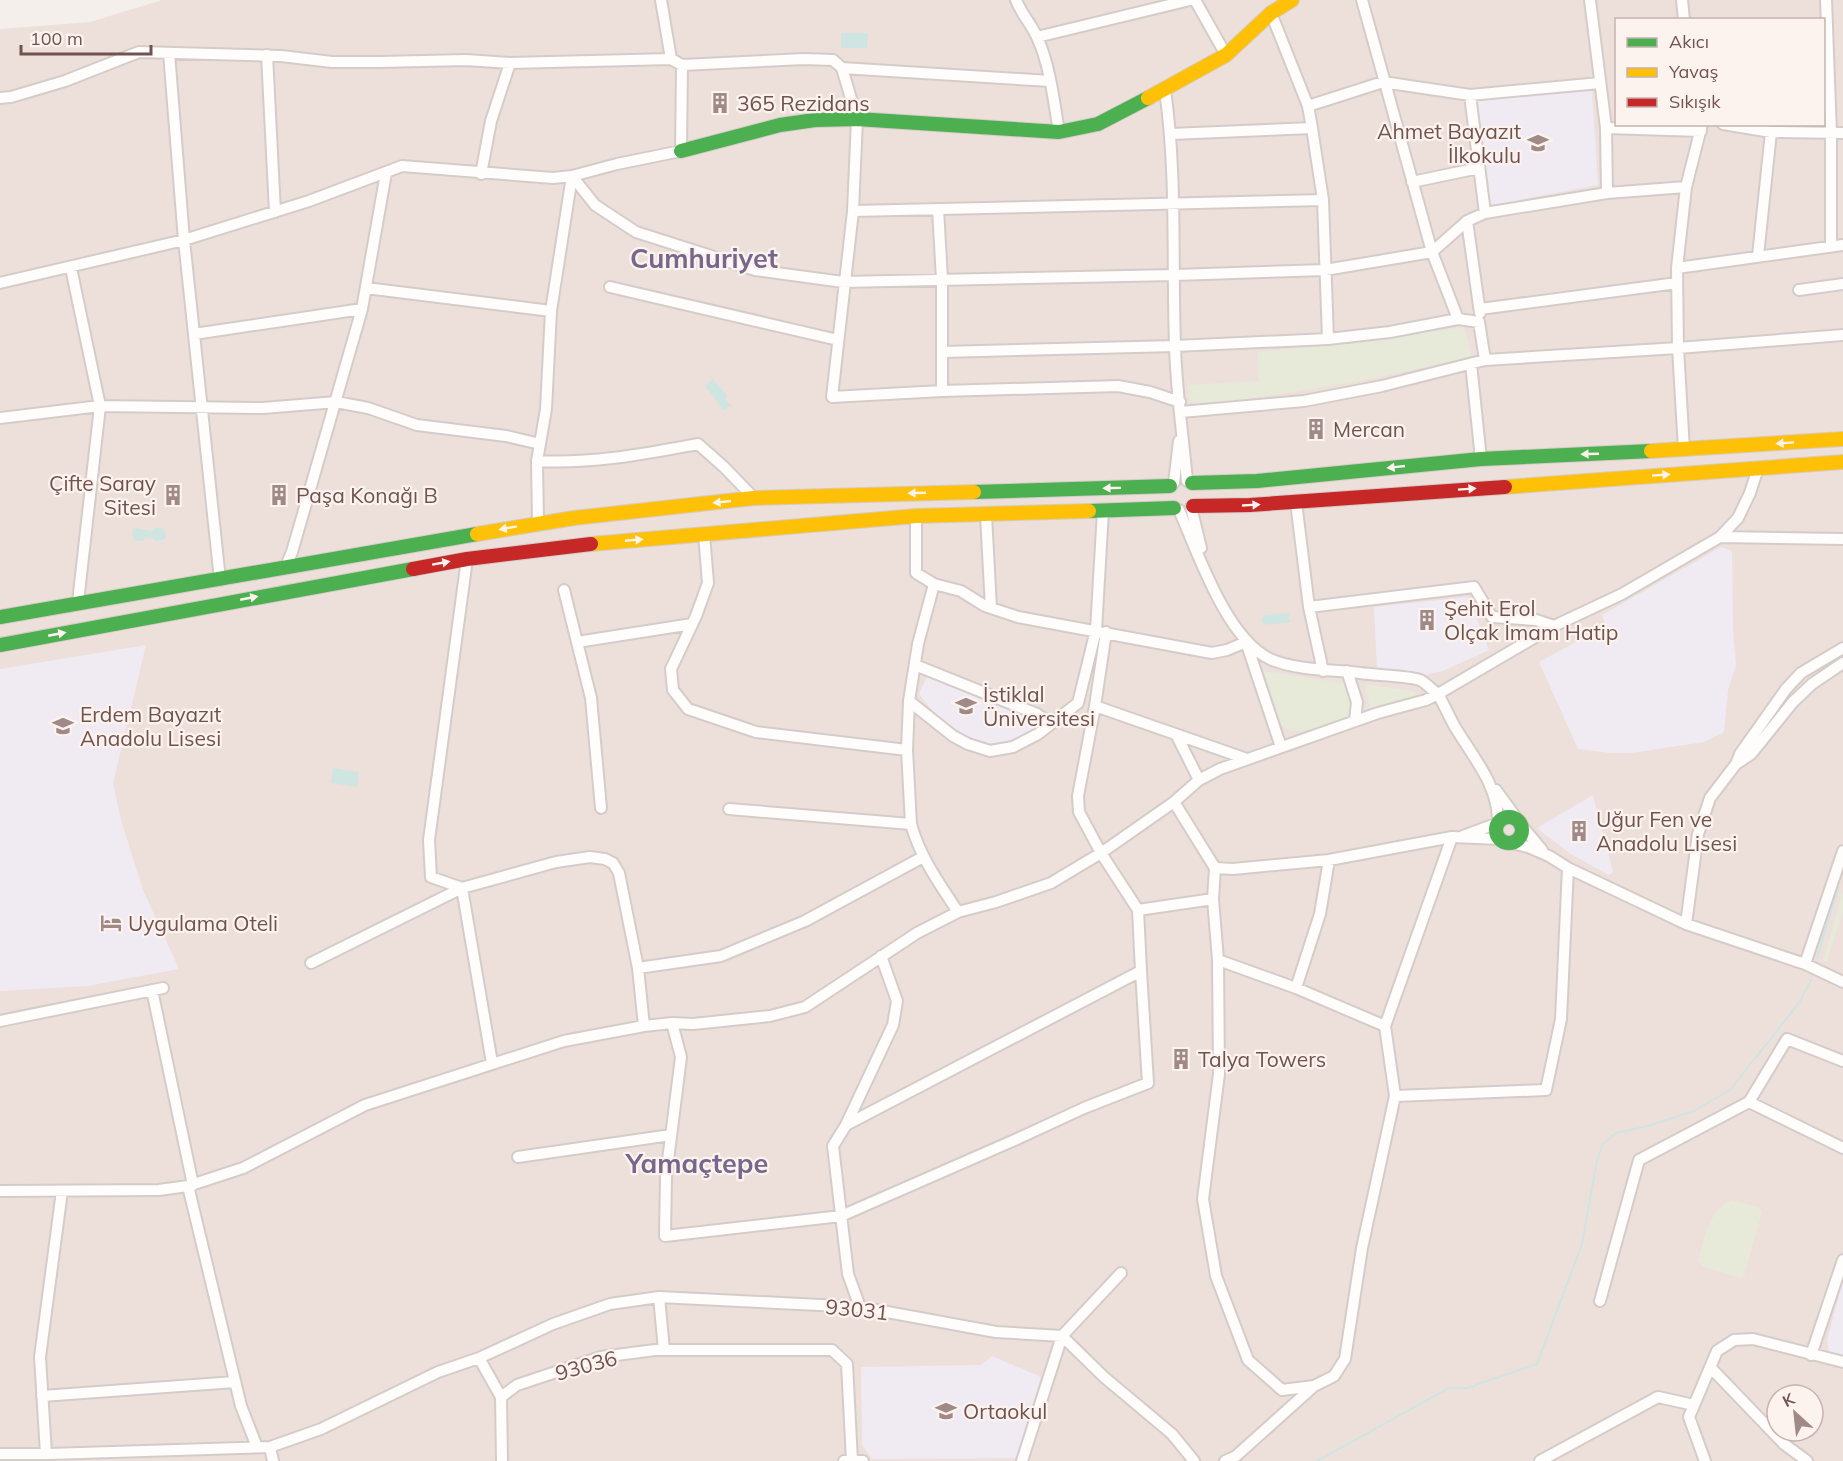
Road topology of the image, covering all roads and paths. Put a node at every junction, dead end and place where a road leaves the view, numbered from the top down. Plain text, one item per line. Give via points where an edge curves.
1 (661, 0) edge
2 (1016, 0) edge
3 (1192, 0) edge
4 (1292, 0) edge
5 (1362, 0) edge
6 (1590, 0) edge
7 (1682, 0) edge
8 (1826, 0) edge
9 (1271, 13) junction
10 (1684, 18) edge
11 (1037, 37) junction
12 (1826, 51) edge
13 (169, 53) junction
14 (267, 55) junction
15 (1226, 55) junction
16 (670, 59) junction
17 (510, 63) junction
18 (682, 66) junction
19 (842, 68) junction
20 (1050, 81) junction
21 (1383, 82) junction
22 (1600, 83) junction
23 (1165, 90) junction
24 (1470, 94) junction
25 (0, 98) edge
26 (1308, 106) junction
27 (857, 119) junction
28 (1735, 126) edge
29 (1312, 128) junction
30 (1606, 128) junction
31 (1702, 128) edge
32 (1059, 132) junction
33 (1770, 132) junction
34 (1837, 133) edge
35 (1171, 134) junction
36 (681, 152) junction
37 (1479, 168) junction
38 (386, 173) junction
39 (482, 174) junction
40 (572, 176) junction
41 (1412, 182) junction
42 (1686, 187) junction
43 (1607, 193) junction
44 (1323, 200) junction
45 (1173, 203) junction
46 (938, 209) junction
47 (853, 211) junction
48 (275, 212) junction
49 (1485, 213) junction
50 (1467, 221) junction
51 (184, 240) junction
52 (1843, 245) edge
53 (1831, 246) junction
54 (1432, 252) junction
55 (1758, 256) junction
56 (71, 268) junction
57 (1677, 268) junction
58 (1325, 270) junction
59 (1175, 275) junction
60 (942, 279) junction
61 (843, 282) junction
62 (0, 283) edge
63 (1677, 283) junction
64 (1843, 285) edge
65 (610, 287) dead end
66 (366, 288) junction
67 (1799, 290) dead end
68 (362, 309) junction
69 (1480, 309) junction
70 (551, 311) junction
71 (1458, 319) junction
72 (1479, 322) junction
73 (194, 334) junction
74 (1843, 335) edge
75 (1328, 339) junction
76 (838, 340) junction
77 (1175, 346) junction
78 (1678, 348) junction
79 (943, 352) junction
80 (1485, 360) junction
81 (1471, 364) junction
82 (942, 392) junction
83 (336, 402) junction
84 (100, 406) junction
85 (203, 408) junction
86 (1181, 412) junction
87 (0, 418) edge
88 (1843, 438) edge
89 (540, 444) junction
90 (1684, 450) junction
91 (1481, 459) junction
92 (537, 461) junction
93 (1843, 462) edge
94 (1758, 468) junction
95 (1181, 483) junction
96 (754, 498) junction
97 (1296, 502) junction
98 (1184, 508) junction
99 (1103, 511) junction
100 (986, 514) junction
101 (916, 516) junction
102 (538, 522) junction
103 (704, 534) junction
104 (1720, 537) junction
105 (1843, 539) edge
106 (467, 559) junction
107 (286, 566) junction
108 (220, 580) junction
109 (934, 584) junction
110 (564, 590) dead end
111 (78, 602) junction
112 (1309, 607) junction
113 (991, 608) junction
114 (0, 617) edge
115 (692, 624) junction
116 (1554, 626) junction
117 (1101, 631) junction
118 (577, 642) junction
119 (1246, 642) junction
120 (0, 645) edge
121 (1843, 648) edge
122 (1843, 663) edge
123 (915, 665) junction
124 (1323, 671) junction
125 (1347, 671) junction
126 (1794, 681) junction
127 (1805, 691) junction
128 (1438, 694) junction
129 (909, 701) junction
130 (1095, 706) junction
131 (1355, 721) junction
132 (1051, 724) junction
133 (1177, 736) junction
134 (1281, 747) junction
135 (907, 750) junction
136 (1246, 759) junction
137 (1736, 764) junction
138 (1487, 776) junction
139 (1199, 780) junction
140 (1174, 802) junction
141 (600, 808) dead end
142 (729, 809) dead end
143 (1520, 822) junction
144 (1498, 823) junction
145 (911, 824) junction
146 (1457, 837) junction
147 (1506, 841) junction
148 (1843, 851) edge
149 (1101, 853) junction
150 (1549, 856) junction
151 (922, 857) junction
152 (1329, 860) junction
153 (1215, 868) junction
154 (1568, 868) junction
155 (1839, 878) edge
156 (462, 888) junction
157 (1213, 899) junction
158 (1138, 910) junction
159 (958, 912) junction
160 (1686, 924) junction
161 (881, 957) junction
162 (1218, 960) junction
163 (310, 963) dead end
164 (1805, 964) junction
165 (638, 968) junction
166 (1142, 971) junction
167 (1843, 982) edge
168 (1296, 988) junction
169 (0, 1021) edge
170 (672, 1023) junction
171 (644, 1026) junction
172 (1385, 1026) junction
173 (1843, 1062) edge
174 (492, 1063) junction
175 (1395, 1096) junction
176 (1749, 1102) junction
177 (846, 1125) junction
178 (671, 1135) junction
179 (1843, 1148) edge
180 (518, 1156) dead end
181 (191, 1185) junction
182 (0, 1191) edge
183 (62, 1191) junction
184 (841, 1216) junction
185 (1843, 1260) edge
186 (1121, 1273) dead end
187 (659, 1297) junction
188 (1600, 1301) dead end
189 (860, 1307) junction
190 (1062, 1336) junction
191 (664, 1350) junction
192 (1811, 1355) junction
193 (479, 1358) junction
194 (1843, 1362) edge
195 (1710, 1367) junction
196 (235, 1382) junction
197 (1314, 1386) junction
198 (42, 1396) junction
199 (501, 1397) junction
200 (1694, 1406) junction
201 (257, 1447) junction
202 (270, 1447) junction
203 (0, 1454) edge
204 (46, 1454) junction
205 (273, 1461) edge
206 (502, 1461) edge
207 (843, 1461) edge
208 (852, 1461) edge
209 (863, 1461) edge
210 (1022, 1461) edge
211 (1194, 1461) edge
212 (1225, 1461) edge
213 (1540, 1461) edge
214 (1705, 1461) edge
215 (1807, 1461) edge

1 - 16 street
2 - 11 street
3 - 11 street
3 - 15 street
4 - 9 main road
5 - 21 street
6 - 22 street
7 - 10 street
8 - 12 street
9 - 15 main road
9 - 26 street
11 - 20 street
12 - 34 street
13 - 14 street
13 - 25 street via 139,52 65,81
13 - 51 street
14 - 17 street via 332,62
14 - 48 street
15 - 23 main road
16 - 17 street
16 - 18 street
17 - 39 street via 491,121
18 - 19 street via 804,58 833,60
18 - 36 street
19 - 20 street
19 - 27 street
20 - 32 street
21 - 24 street
21 - 26 street
21 - 41 street
22 - 24 street
22 - 30 street
23 - 32 main road via 1098,124
23 - 35 street
24 - 37 street
26 - 29 street
27 - 32 main road
27 - 36 main road via 780,125
27 - 47 street
28 - 33 street
29 - 35 street
29 - 44 street
30 - 31 street
30 - 43 street
31 - 42 street
33 - 34 street
33 - 55 street
34 - 53 street
35 - 45 street
36 - 40 street
37 - 41 street
37 - 49 street
38 - 39 street via 402,166
38 - 48 street
38 - 66 street
39 - 40 street
40 - 61 street via 594,205 636,232 755,270
40 - 70 street
41 - 54 street
42 - 43 street
42 - 57 street
43 - 49 street
44 - 45 street
44 - 58 street
45 - 46 street
45 - 59 street
46 - 47 street
46 - 60 street
47 - 61 street
48 - 51 street
49 - 50 street
50 - 54 street
50 - 69 street
51 - 56 street
51 - 73 street
52 - 53 street
53 - 55 street
54 - 58 street
54 - 71 street
55 - 57 street
56 - 62 street
56 - 84 street
57 - 63 street
58 - 59 street
58 - 75 street
59 - 60 street
59 - 77 street
60 - 61 street
60 - 79 street
61 - 76 street
63 - 69 street
63 - 78 street
64 - 67 street
65 - 76 street
66 - 68 street
66 - 70 street
68 - 73 street
68 - 83 street
69 - 72 street
70 - 89 street via 546,409
71 - 72 street
71 - 75 street
72 - 80 street
73 - 85 street
74 - 78 street
75 - 77 street
76 - 82 street via 832,397
77 - 79 street
77 - 86 street
78 - 80 street
78 - 90 street
79 - 82 street
80 - 81 street
81 - 86 street via 1304,401
81 - 91 street
82 - 86 street via 1118,386 1150,392
83 - 85 street
83 - 89 street via 417,425
83 - 107 street
84 - 85 street
84 - 87 street
84 - 111 street
85 - 108 street
86 - 95 street
88 -> 90 main road
89 - 92 street
90 -> 91 main road
91 -> 95 main road via 1257,481
92 - 96 street via 600,461 698,444
92 - 102 street
93 - 94 main road
97 -> 94 main road
94 - 104 street via 1738,518
95 -> 96 main road
95 - 98 main road via 1168,500
95 - 98 main road via 1197,492 1196,502
96 -> 102 main road
98 -> 97 main road
97 - 112 street
98 - 99 main road
98 - 119 street via 1214,592
99 - 100 main road
99 - 117 street
100 - 101 main road
100 - 113 street
101 - 103 main road
101 - 109 street via 916,573
102 -> 107 main road
106 -> 103 main road
103 - 115 street via 708,583
104 - 105 street
104 - 116 street via 1622,594
120 -> 106 main road
106 - 156 street via 429,840 431,877
107 - 108 main road
108 - 111 main road
109 - 113 street via 961,591
109 - 123 street
110 - 118 street
111 - 114 main road
112 - 116 street via 1474,587 1492,617 1536,620
112 - 124 street
113 - 117 street via 1018,617
115 - 118 street
115 - 135 street via 670,669 673,690 688,709 756,732
116 - 128 street
117 - 119 street via 1212,653
117 - 130 street
117 - 132 street via 1078,703
118 - 141 street via 591,698
119 - 124 street via 1272,660
119 - 134 street
121 - 126 street
122 - 127 street
123 - 129 street
123 - 132 street via 1037,714
124 - 125 street
125 - 128 street via 1419,680
125 - 131 street via 1357,702
126 - 127 street
126 - 137 street
127 - 137 street via 1751,754
128 - 131 street
128 - 138 street
129 - 132 street via 953,736 990,751 1013,747
129 - 135 street
130 - 133 street
130 - 149 street via 1078,796 1079,812
131 - 134 street
133 - 136 street
133 - 139 street
134 - 136 street
135 - 145 street
136 - 139 street
137 - 160 street via 1710,798 1698,834
138 - 143 street
138 - 144 street
139 - 140 street
140 - 149 street
140 - 153 street
142 - 145 street
143 - 144 main road via 1509,817
143 - 147 main road via 1522,835 1516,842
143 - 150 street
144 - 146 street
144 - 147 main road via 1496,831
145 - 151 street
146 - 147 street
146 - 152 street
146 - 172 street
147 - 150 street
148 - 155 street
149 - 158 street
149 - 159 street via 1050,883
150 - 154 street
151 - 159 street
151 - 165 street via 805,921 721,956
152 - 153 street
152 - 168 street via 1320,914
153 - 157 street
154 - 160 street
154 - 175 street via 1561,1018 1546,1090
155 - 164 street
156 - 163 street
156 - 165 street via 556,862 590,857 613,863 619,873
156 - 174 street
157 - 158 street
157 - 162 street
158 - 166 street
159 - 161 street
160 - 164 street
161 - 170 street via 804,1007 770,1016
161 - 177 street via 897,1001 893,1025
162 - 168 street
162 - 197 street via 1219,1074 1203,1199 1216,1276 1248,1360 1282,1390
164 - 167 street
165 - 171 street
166 - 177 street
166 - 184 street via 1148,1083
168 - 172 street
169 - 181 street via 158,989
170 - 171 street
170 - 178 street via 681,1057
171 - 174 street via 564,1041
172 - 175 street
173 - 176 street via 1787,1040
174 - 181 street via 365,1105 243,1168
175 - 197 street via 1362,1248 1345,1359 1334,1376
176 - 179 street
176 - 188 street via 1638,1160
177 - 184 street via 833,1146
178 - 180 street
178 - 184 street via 665,1236
181 - 183 street via 159,1190
181 - 196 street
182 - 183 street
183 - 198 street via 40,1357
184 - 189 street via 848,1274
185 - 192 street
186 - 190 street
187 - 189 street, 93031
187 - 191 street
187 - 193 street, 93031 via 610,1304 553,1324
189 - 190 street, 93031 via 996,1332
190 - 210 street
190 - 211 street via 1172,1434
191 - 199 street, 93036 via 601,1357 517,1385
191 - 208 street, 93036 via 832,1350 847,1364
192 - 194 street
192 - 195 street via 1753,1339 1734,1340 1717,1351
193 - 199 street
193 - 202 street via 438,1372 321,1429
195 - 200 street
195 - 215 street via 1784,1444
196 - 198 street
196 - 201 street
197 - 212 street via 1236,1456
198 - 204 street
199 - 206 street
200 - 213 street via 1658,1397
200 - 214 street via 1689,1417
201 - 202 street
201 - 204 street
202 - 205 street
203 - 204 street
207 - 208 street
208 - 209 street

